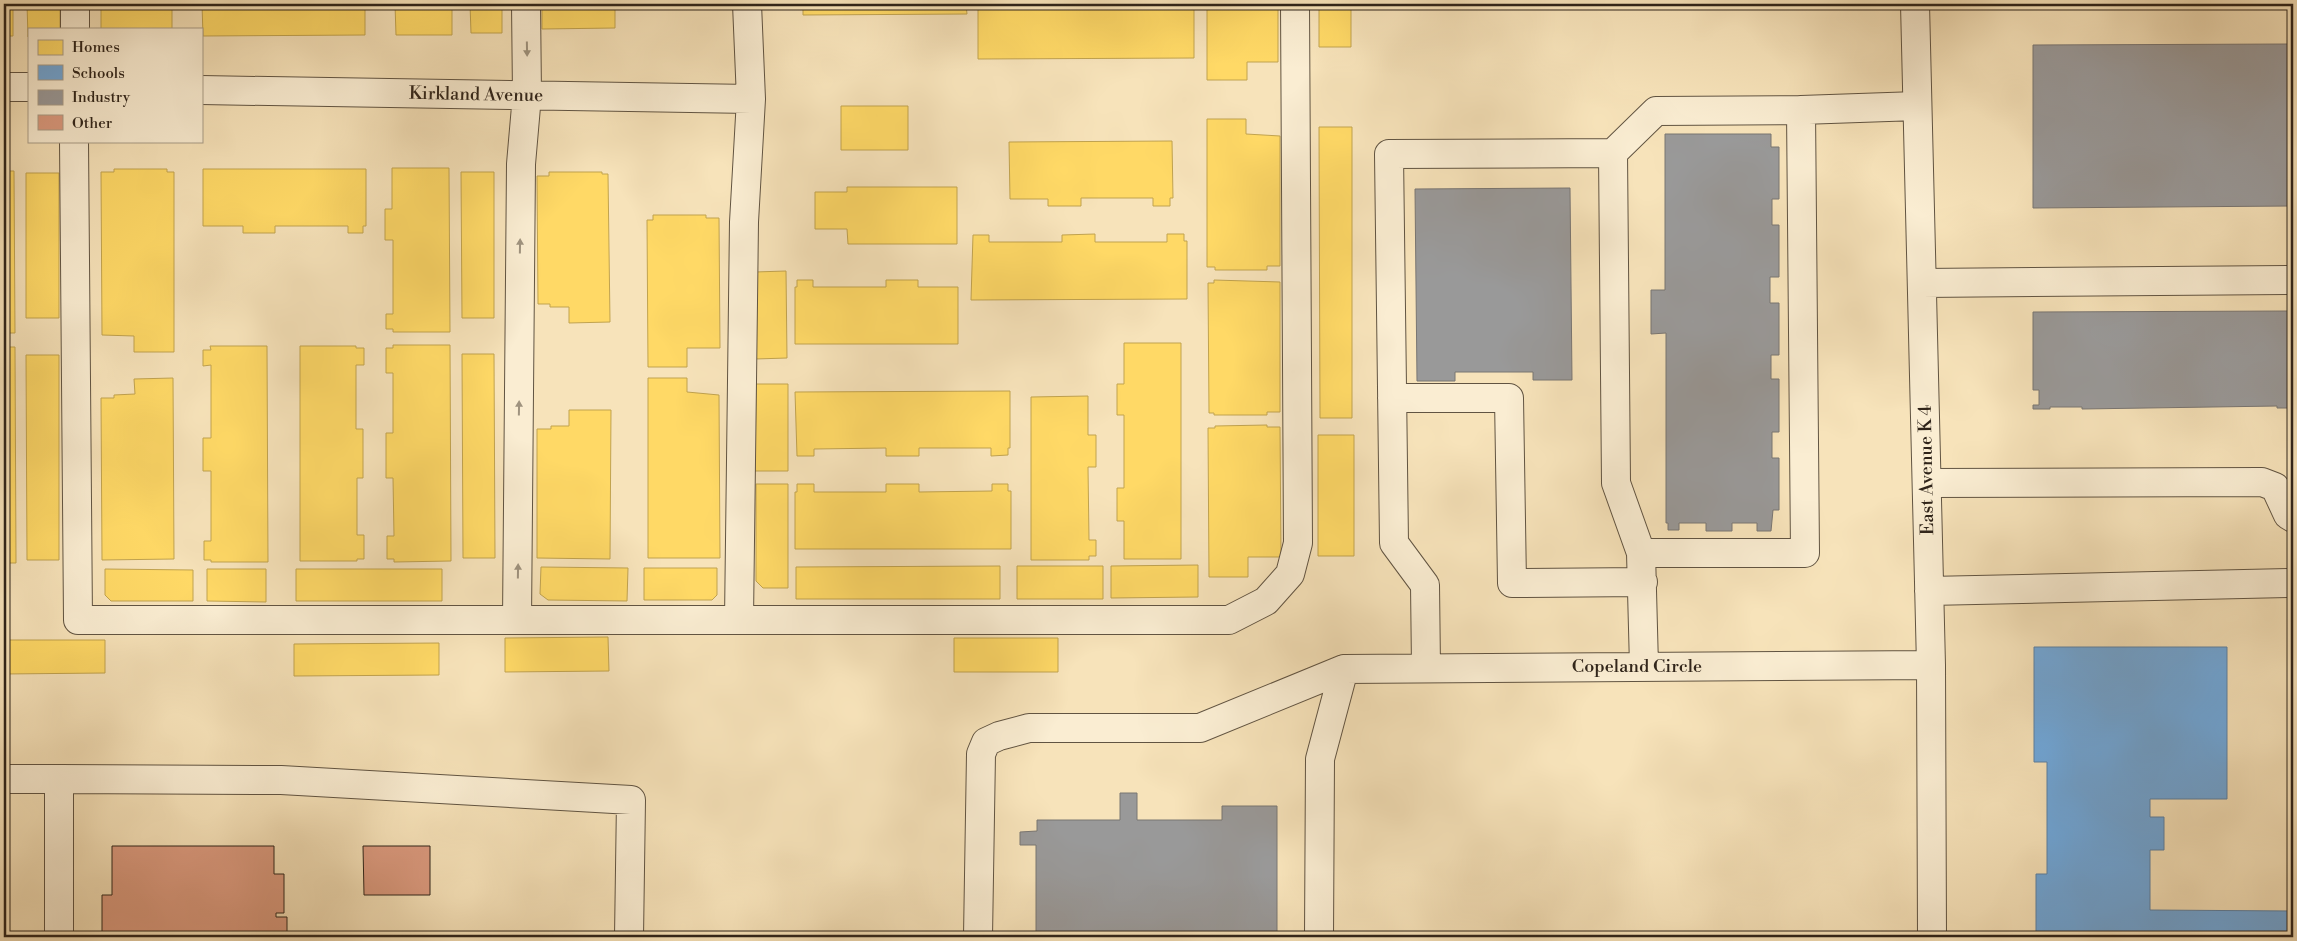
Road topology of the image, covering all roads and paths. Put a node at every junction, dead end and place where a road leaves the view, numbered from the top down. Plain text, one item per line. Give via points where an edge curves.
1 (75, 4) edge
2 (526, 4) edge
3 (747, 4) edge
4 (1296, 4) edge
5 (1915, 4) edge
6 (75, 28) edge
7 (4, 87) edge
8 (28, 87) edge
9 (202, 90) edge
10 (527, 95) junction
11 (751, 99) junction
12 (1917, 106) junction
13 (1801, 110) junction
14 (74, 142) edge
15 (1613, 153) junction
16 (2293, 280) edge
17 (1922, 284) junction
18 (1392, 398) junction
19 (1927, 483) junction
20 (2293, 518) edge
21 (1641, 553) junction
22 (1643, 582) junction
23 (2293, 584) edge
24 (1929, 590) junction
25 (517, 620) junction
26 (738, 620) junction
27 (1931, 665) junction
28 (1644, 666) junction
29 (1426, 667) junction
30 (1344, 669) junction
31 (4, 779) edge
32 (59, 779) junction
33 (58, 937) edge
34 (629, 937) edge
35 (978, 937) edge
36 (1319, 937) edge
37 (1932, 937) edge

1 - 6 street
2 -> 10 street
3 - 11 street
4 - 26 street via 1298,543 1290,574 1266,601 1229,620
5 - 12 street, East Avenue K 4
7 - 8 street
9 - 10 street, Kirkland Avenue
10 - 11 street, Kirkland Avenue
25 -> 10 street via 521,164
11 - 26 street via 744,232
12 - 13 street
12 - 17 street, East Avenue K 4
13 - 15 street via 1656,111
13 - 21 street via 1805,553
14 - 25 street via 78,620
15 - 18 street via 1389,154
15 - 21 street via 1616,484
16 - 17 street
17 - 19 street, East Avenue K 4
18 - 22 street via 1509,398 1512,583
18 - 29 street via 1394,543 1425,585
19 - 20 street via 2262,482 2275,487 2288,515
19 - 24 street, East Avenue K 4
21 - 22 street
22 - 28 street
23 - 24 street
24 - 27 street, East Avenue K 4
25 - 26 street
27 - 28 street, Copeland Circle
27 - 37 street, East Avenue K 4
28 - 29 street, Copeland Circle
29 - 30 street, Copeland Circle
30 - 35 street via 1200,728 1029,728 986,742 981,754
30 - 36 street via 1320,759
31 - 32 street
32 - 33 street
32 - 34 street via 281,780 631,800

